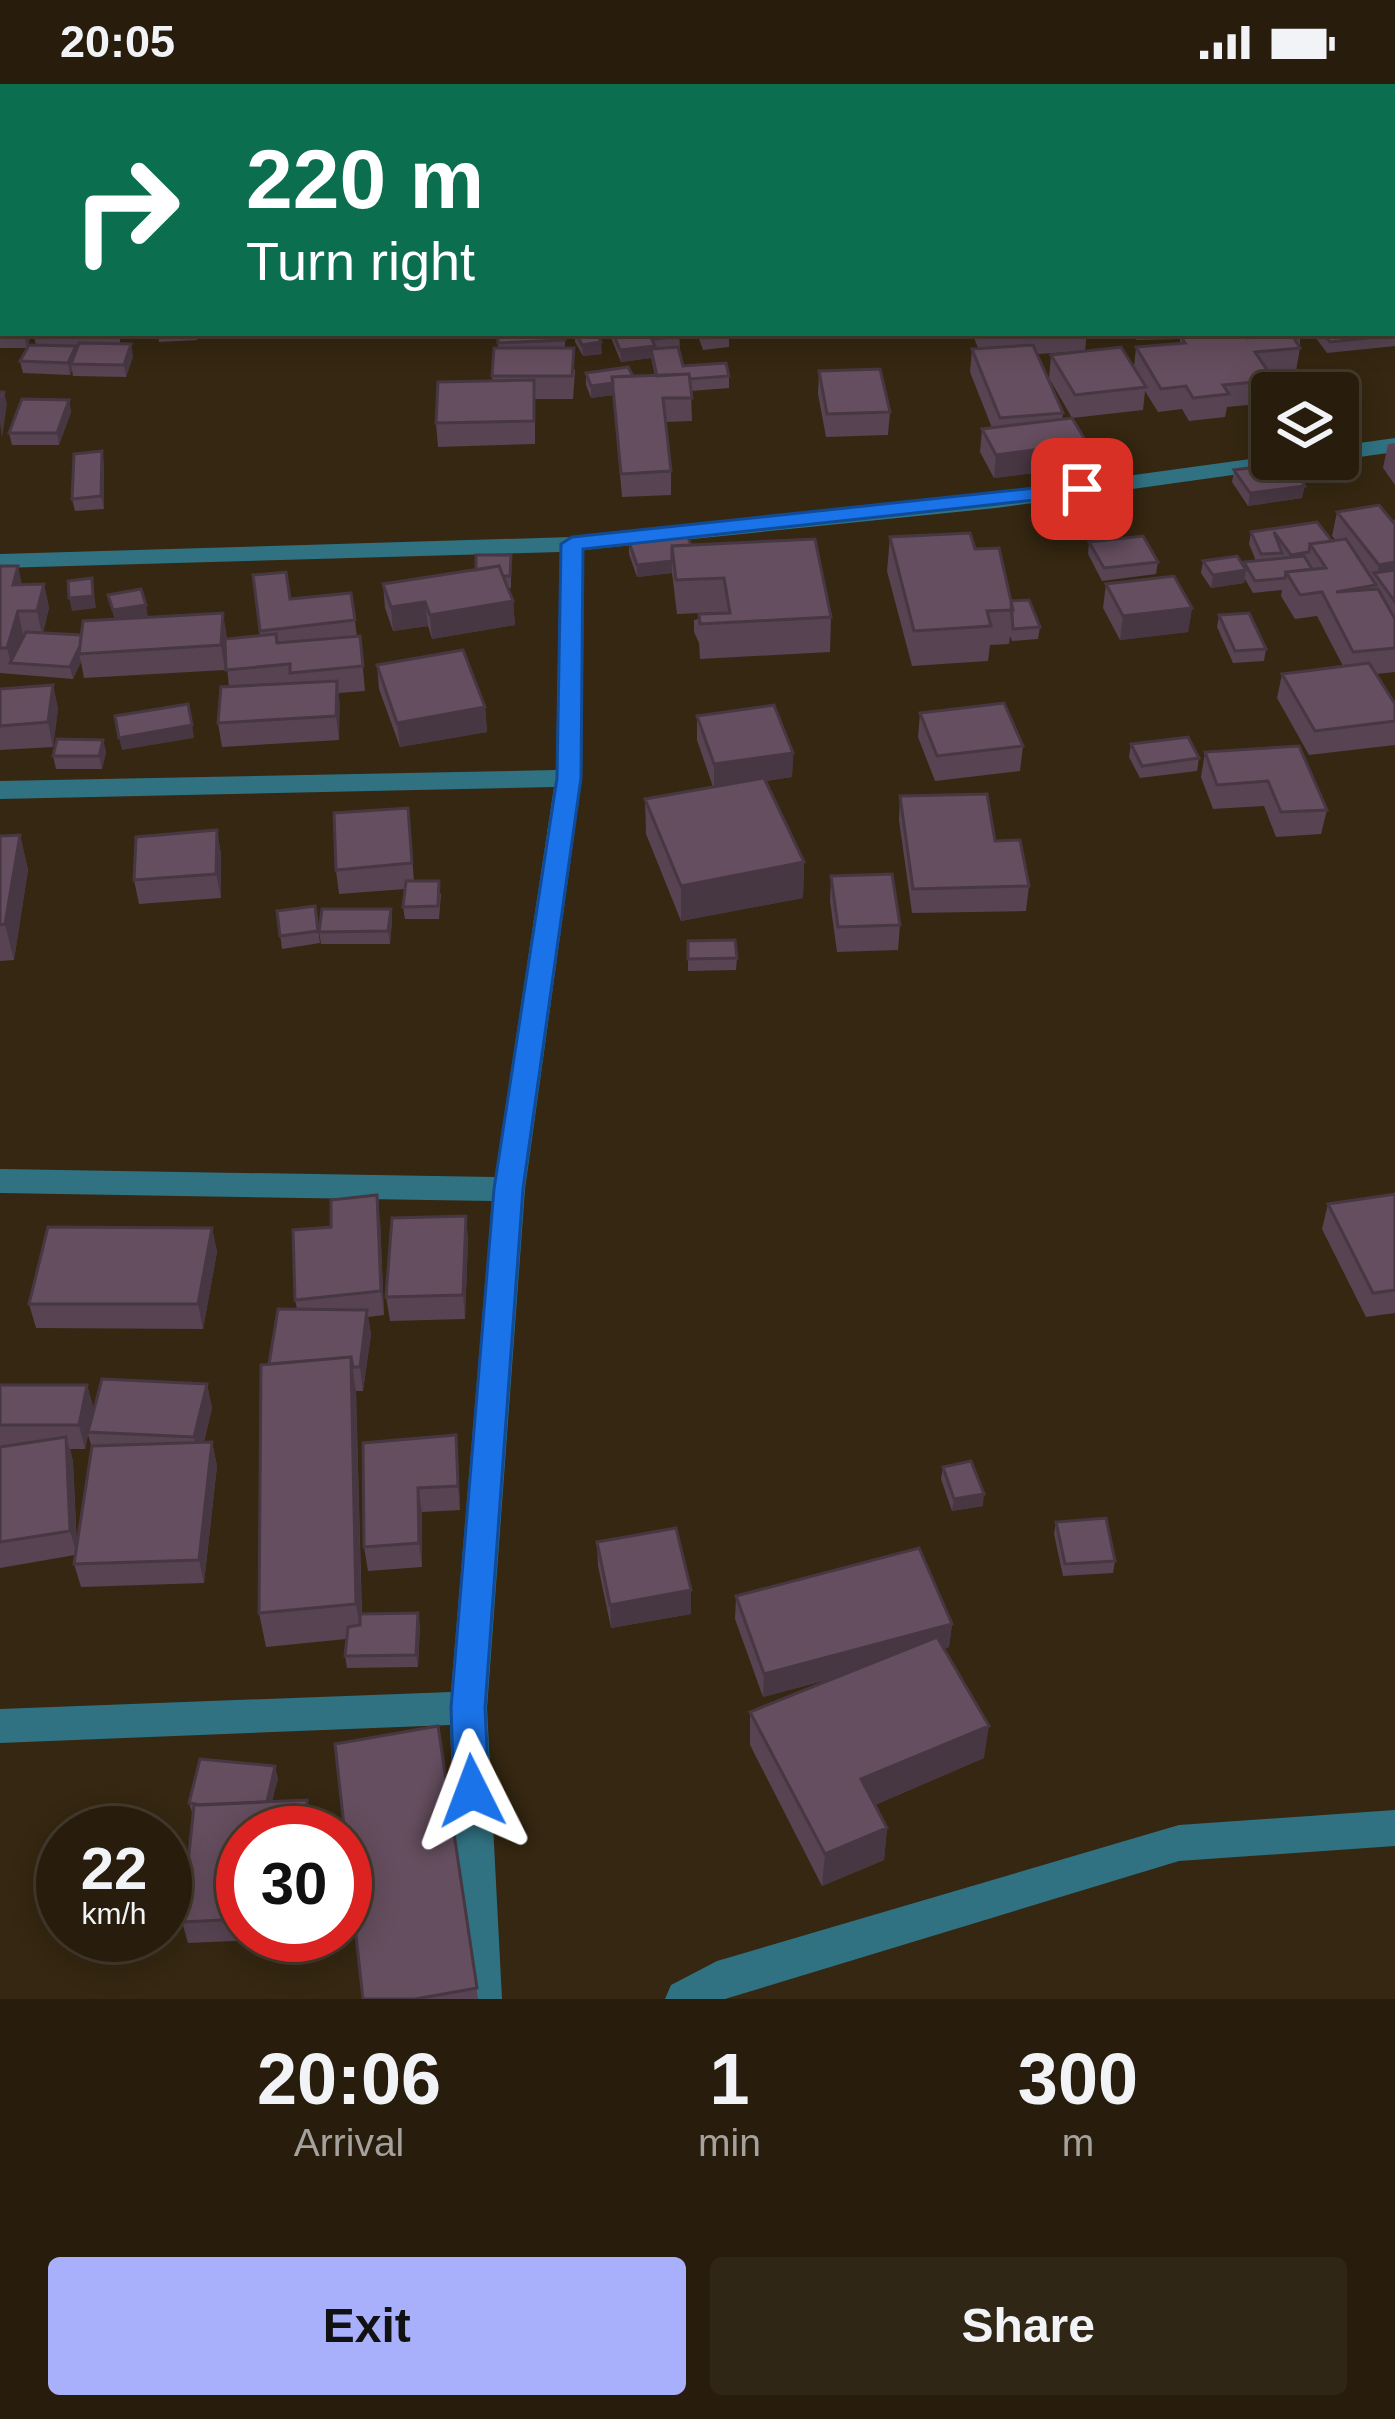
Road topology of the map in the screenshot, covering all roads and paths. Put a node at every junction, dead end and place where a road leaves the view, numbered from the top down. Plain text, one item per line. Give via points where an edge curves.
1 (1395, 445) edge
2 (1359, 450) edge
3 (1251, 465) edge
4 (572, 544) junction
5 (0, 561) edge
6 (569, 778) junction
7 (0, 790) edge
8 (0, 1181) edge
9 (508, 1189) junction
10 (468, 1708) junction
11 (0, 1726) edge
12 (1395, 1828) edge
13 (482, 1999) edge
14 (686, 1999) edge

1 - 2 street
3 - 4 street via 996,501
4 - 5 street
4 - 6 street
6 - 7 street
6 - 9 street
8 - 9 street
9 - 10 street
10 - 11 street
10 - 13 street
12 - 14 street via 1180,1843 717,1982

